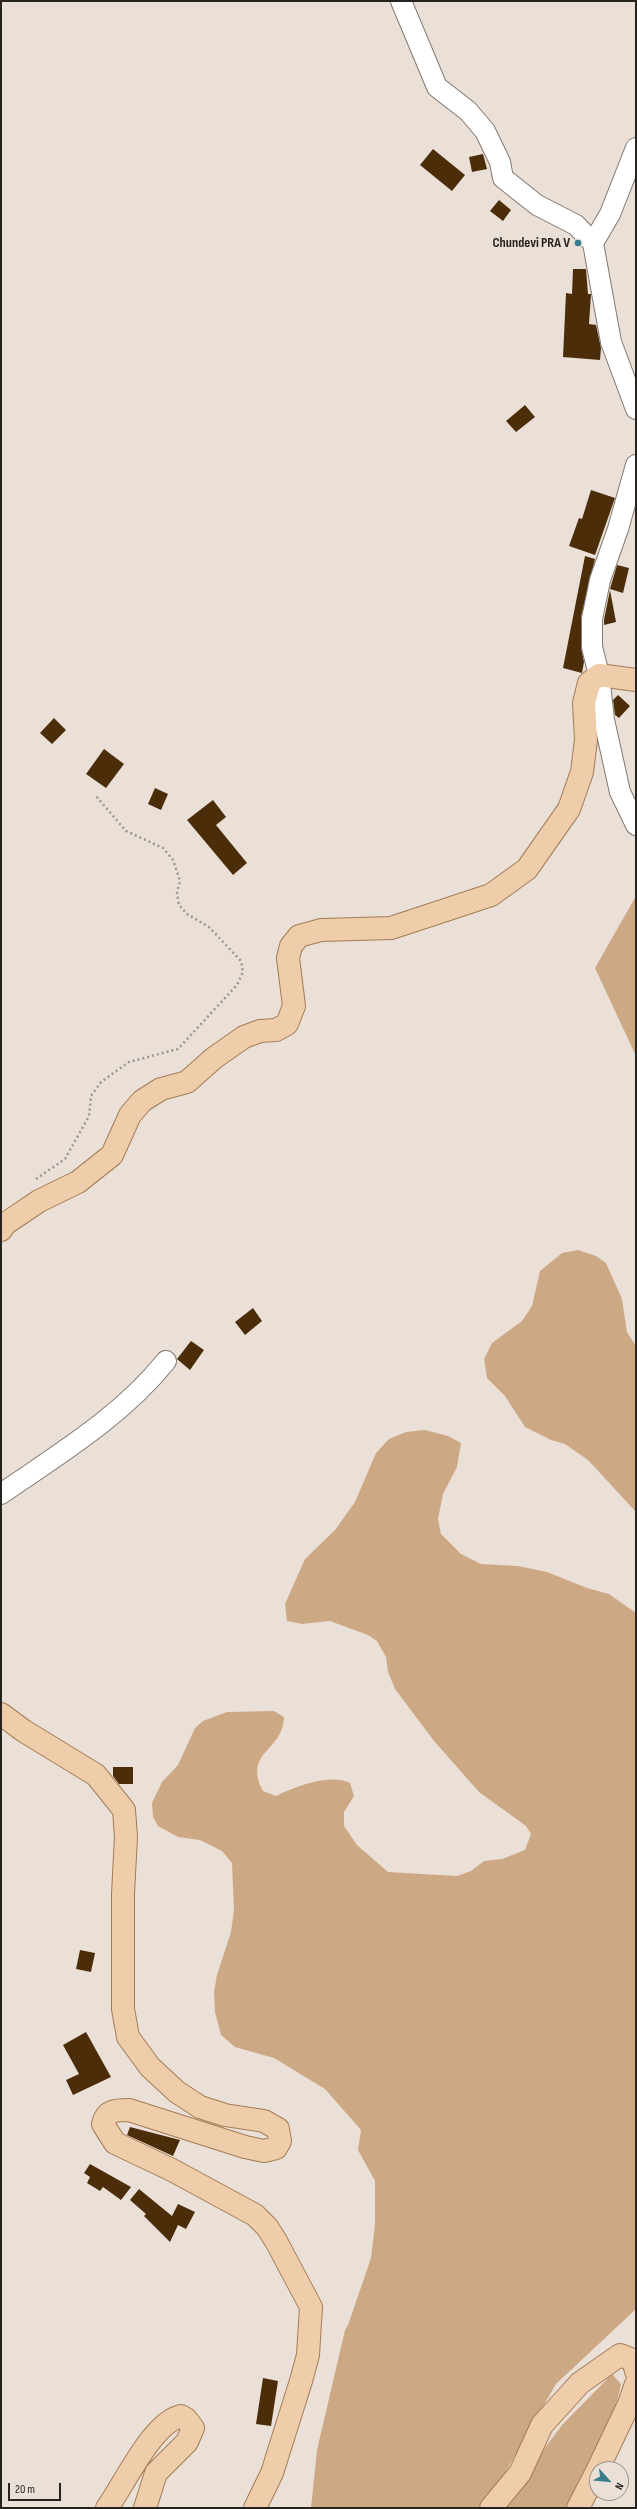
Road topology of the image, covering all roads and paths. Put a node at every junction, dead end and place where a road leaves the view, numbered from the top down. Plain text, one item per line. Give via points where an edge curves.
1 (401, 1) edge
2 (636, 148) edge
3 (593, 243) junction
4 (636, 409) edge
5 (636, 465) edge
6 (599, 675) junction
7 (636, 680) edge
8 (96, 796) dead end
9 (636, 825) edge
10 (32, 1181) dead end
11 (1, 1230) edge
12 (166, 1362) dead end
13 (1, 1494) edge
14 (1, 1714) edge
15 (636, 2371) edge
16 (636, 2384) edge
17 (602, 2461) edge
18 (589, 2486) edge
19 (107, 2508) edge
20 (145, 2508) edge
21 (255, 2508) edge
22 (491, 2508) edge
23 (578, 2508) edge

1 - 3 street via 437,87 468,111 485,131 500,162 503,178 537,205 576,225
2 - 3 street via 610,214
3 - 4 street via 611,342
5 - 6 street via 618,530 600,580 592,618 592,647
6 - 7 main road
6 - 9 street via 604,720 620,792
6 - 11 main road via 589,683 584,703 586,740 582,772 569,809 527,869 491,895 391,928 321,930 299,936 291,946 288,958 294,1006 287,1024 276,1030 260,1031 244,1037 214,1058 187,1082 161,1089 142,1101 130,1115 112,1155 78,1182 39,1202 5,1224
8 - 10 path via 126,831 163,848 174,860 180,881 177,893 179,906 187,914 210,927 241,961 243,972 237,985 178,1049 129,1062 101,1082 91,1096 89,1116 65,1159
12 - 13 street via 146,1386 83,1437
14 - 21 main road via 96,1776 124,1810 126,1837 123,1887 123,2009 128,2038 150,2067 176,2092 200,2107 225,2115 264,2121 278,2129 280,2141 276,2148 264,2151 245,2148 129,2110 109,2112 104,2117 103,2124 115,2143 172,2170 254,2215 267,2226 311,2308 308,2355 301,2381 272,2473
15 - 22 main road via 633,2360 620,2355 580,2382 542,2425 520,2474
16 - 17 main road via 630,2404
18 - 23 main road
19 - 20 main road via 150,2440 170,2418 181,2416 194,2428 187,2442 156,2473

